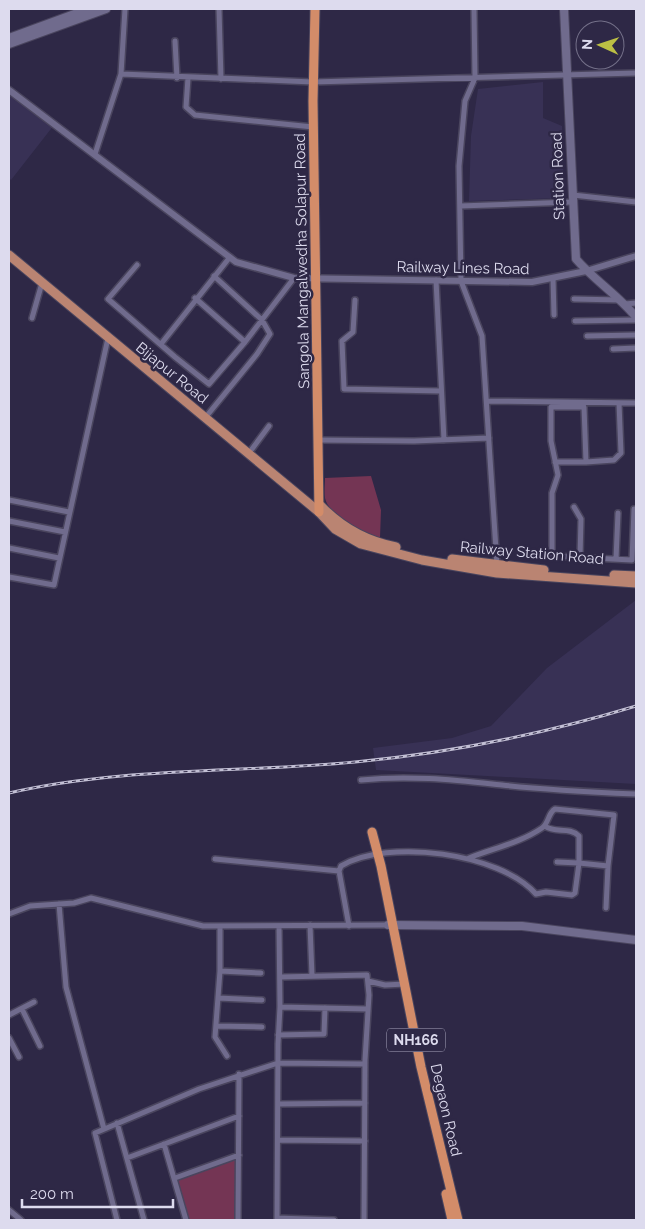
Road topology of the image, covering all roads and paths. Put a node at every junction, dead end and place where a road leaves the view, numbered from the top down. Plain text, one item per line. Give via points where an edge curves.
1 (88, 9) edge
2 (106, 9) edge
3 (125, 9) edge
4 (219, 9) edge
5 (315, 9) edge
6 (474, 9) edge
7 (564, 9) edge
8 (9, 38) edge
9 (175, 41) dead end
10 (9, 44) edge
11 (636, 73) edge
12 (120, 74) junction
13 (568, 75) junction
14 (177, 78) junction
15 (188, 78) junction
16 (475, 78) junction
17 (221, 79) junction
18 (313, 82) junction
19 (9, 90) edge
20 (313, 127) junction
21 (95, 154) junction
22 (573, 199) junction
23 (636, 202) edge
24 (460, 206) junction
25 (9, 248) edge
26 (9, 255) edge
27 (636, 256) edge
28 (230, 257) junction
29 (136, 265) dead end
30 (586, 271) junction
31 (214, 276) junction
32 (294, 278) junction
33 (316, 278) junction
34 (553, 278) junction
35 (436, 280) junction
36 (462, 281) junction
37 (42, 283) junction
38 (195, 298) junction
39 (574, 298) dead end
40 (355, 300) dead end
41 (622, 302) junction
42 (636, 303) edge
43 (554, 315) dead end
44 (32, 318) dead end
45 (636, 319) edge
46 (262, 320) junction
47 (575, 321) dead end
48 (636, 335) edge
49 (587, 336) dead end
50 (108, 338) junction
51 (245, 342) junction
52 (161, 344) junction
53 (636, 348) edge
54 (613, 349) dead end
55 (441, 391) junction
56 (487, 401) junction
57 (619, 403) junction
58 (636, 403) edge
59 (206, 416) junction
60 (268, 426) dead end
61 (488, 438) junction
62 (318, 440) junction
63 (444, 440) junction
64 (252, 449) junction
65 (555, 462) junction
66 (586, 462) junction
67 (9, 500) edge
68 (574, 507) dead end
69 (319, 508) junction
70 (636, 509) edge
71 (69, 512) junction
72 (618, 513) dead end
73 (9, 521) edge
74 (65, 532) junction
75 (9, 548) edge
76 (580, 557) junction
77 (60, 558) junction
78 (616, 559) junction
79 (497, 570) junction
80 (636, 576) edge
81 (9, 578) edge
82 (636, 582) edge
83 (361, 780) dead end
84 (636, 794) edge
85 (545, 826) junction
86 (372, 832) dead end
87 (377, 857) junction
88 (469, 858) junction
89 (215, 859) dead end
90 (557, 862) dead end
91 (579, 863) junction
92 (608, 866) junction
93 (340, 871) junction
94 (59, 904) junction
95 (606, 908) dead end
96 (9, 914) edge
97 (391, 924) junction
98 (310, 925) junction
99 (220, 926) junction
100 (279, 926) junction
101 (349, 926) junction
102 (636, 940) edge
103 (220, 971) junction
104 (261, 973) dead end
105 (312, 976) junction
106 (280, 977) junction
107 (368, 981) junction
108 (402, 985) junction
109 (218, 998) junction
110 (262, 1000) dead end
111 (34, 1002) dead end
112 (280, 1007) junction
113 (22, 1008) junction
114 (325, 1008) junction
115 (368, 1009) junction
116 (9, 1014) edge
117 (216, 1026) junction
118 (262, 1027) dead end
119 (278, 1035) junction
120 (9, 1038) edge
121 (40, 1046) dead end
122 (227, 1056) dead end
123 (19, 1057) dead end
124 (278, 1063) junction
125 (364, 1064) junction
126 (239, 1074) junction
127 (365, 1103) junction
128 (278, 1104) junction
129 (239, 1116) junction
130 (117, 1123) junction
131 (104, 1129) junction
132 (278, 1140) junction
133 (364, 1141) junction
134 (164, 1144) junction
135 (239, 1155) junction
136 (127, 1158) junction
137 (175, 1178) junction
138 (10, 1211) edge
139 (277, 1219) edge
140 (14, 1220) edge
141 (21, 1220) edge
142 (116, 1220) edge
143 (144, 1220) edge
144 (186, 1220) edge
145 (238, 1220) edge
146 (334, 1220) edge
147 (364, 1220) edge
148 (452, 1220) edge
149 (458, 1220) edge

1 - 8 main road
2 - 10 main road
3 - 12 street
4 - 17 street
5 - 18 highway, Sangola Mangalwedha Solapur Road
6 - 16 street
7 - 13 main road, Station Road
9 - 14 street
11 - 13 street
12 - 14 street
12 - 21 street
13 - 16 street
13 - 22 main road, Station Road
14 - 15 street
15 - 17 street
15 - 20 street via 186,107 195,115
16 - 18 street
16 - 24 street via 465,101 462,124
17 - 18 street
18 - 20 highway, Sangola Mangalwedha Solapur Road
19 - 21 street, Railway Lines Road
20 - 33 highway, Sangola Mangalwedha Solapur Road
21 - 28 street, Railway Lines Road
22 - 23 street
22 - 24 street
22 - 30 main road, Station Road via 576,259
24 - 36 street
25 - 59 main road
26 - 37 main road, Bijapur Road
27 - 30 street, Railway Lines Road
28 - 31 street
28 - 32 street, Railway Lines Road via 236,262
29 - 52 street via 108,299
30 - 34 street, Railway Lines Road
30 - 41 main road, Station Road
31 - 38 street
31 - 46 street
32 - 33 street, Railway Lines Road
32 - 46 street
33 - 35 street, Railway Lines Road
33 - 62 highway, Sangola Mangalwedha Solapur Road
34 - 36 street, Railway Lines Road via 532,282
34 - 43 street
35 - 36 street, Railway Lines Road
35 - 55 street
36 - 56 street via 482,336
37 - 44 street
37 - 50 main road, Bijapur Road
38 - 51 street
38 - 52 street
39 - 41 street
40 - 55 street via 354,332 342,341 344,389
41 - 42 street
41 - 45 main road, Station Road
45 - 47 street
46 - 51 street
46 - 59 street via 270,334
48 - 49 street
50 - 59 main road, Bijapur Road
50 - 71 street
51 - 52 street via 209,384
53 - 54 street
55 - 63 street
56 - 57 street
56 - 61 street
57 - 58 street
57 - 66 street via 621,453 614,460
59 - 64 main road
59 - 69 main road, Bijapur Road
60 - 64 street
61 - 63 street
61 - 79 street
62 - 63 street
62 - 69 highway, Sangola Mangalwedha Solapur Road
64 - 69 main road
65 - 66 street
65 - 66 street via 551,406 584,407
65 - 76 street via 558,475 552,493 552,556
67 - 71 street
68 - 76 street via 581,519
69 - 79 main road, Railway Station Road via 335,529 367,546 422,560
70 - 78 street via 632,560
71 - 74 street
72 - 78 street
73 - 74 street
74 - 77 street
75 - 77 street
76 - 78 street
77 - 81 street via 54,585
79 - 80 main road, Railway Station Road
79 - 82 main road, Railway Station Road
83 - 84 street via 436,777 552,790
85 - 88 street via 514,843
85 - 91 street via 577,833
85 - 92 street via 555,809 614,815
86 - 87 highway, Degaon Road / NH166
87 - 88 street via 408,852
87 - 93 street via 345,864
87 - 97 highway, Degaon Road / NH166
88 - 91 street via 504,870 529,885 536,894 575,893
89 - 93 street
90 - 91 street
91 - 92 street
92 - 95 street
93 - 101 street
94 - 96 street via 30,906
94 - 99 street via 74,904 91,898 186,923
94 - 131 street via 66,987
97 - 101 street
97 - 102 main road via 522,926
97 - 108 highway, Degaon Road / NH166
98 - 100 street
98 - 101 street
98 - 105 street
99 - 100 street
99 - 103 street
100 - 106 street
103 - 104 street
103 - 109 street
105 - 106 street
105 - 107 street via 367,975
106 - 112 street
107 - 108 street
107 - 115 street
108 - 148 highway, Degaon Road / NH166 via 427,1122
108 - 149 highway, Degaon Road / NH166
109 - 110 street
109 - 117 street
111 - 113 street
112 - 114 street
112 - 119 street
113 - 116 street
113 - 121 street
114 - 115 street
114 - 119 street via 324,1034
115 - 125 street
117 - 118 street
117 - 122 street via 215,1037
119 - 124 street
120 - 123 street
124 - 125 street
124 - 126 street
124 - 128 street
125 - 127 street
126 - 129 street
126 - 130 street
127 - 128 street
127 - 133 street
128 - 132 street
129 - 134 street
129 - 135 street
130 - 131 street
130 - 136 street
131 - 142 street via 95,1133
132 - 133 street
132 - 139 street
133 - 147 street
134 - 136 street
134 - 137 street
135 - 137 street
135 - 145 street
136 - 143 street
137 - 144 street
138 - 140 street
138 - 141 street
139 - 146 street

